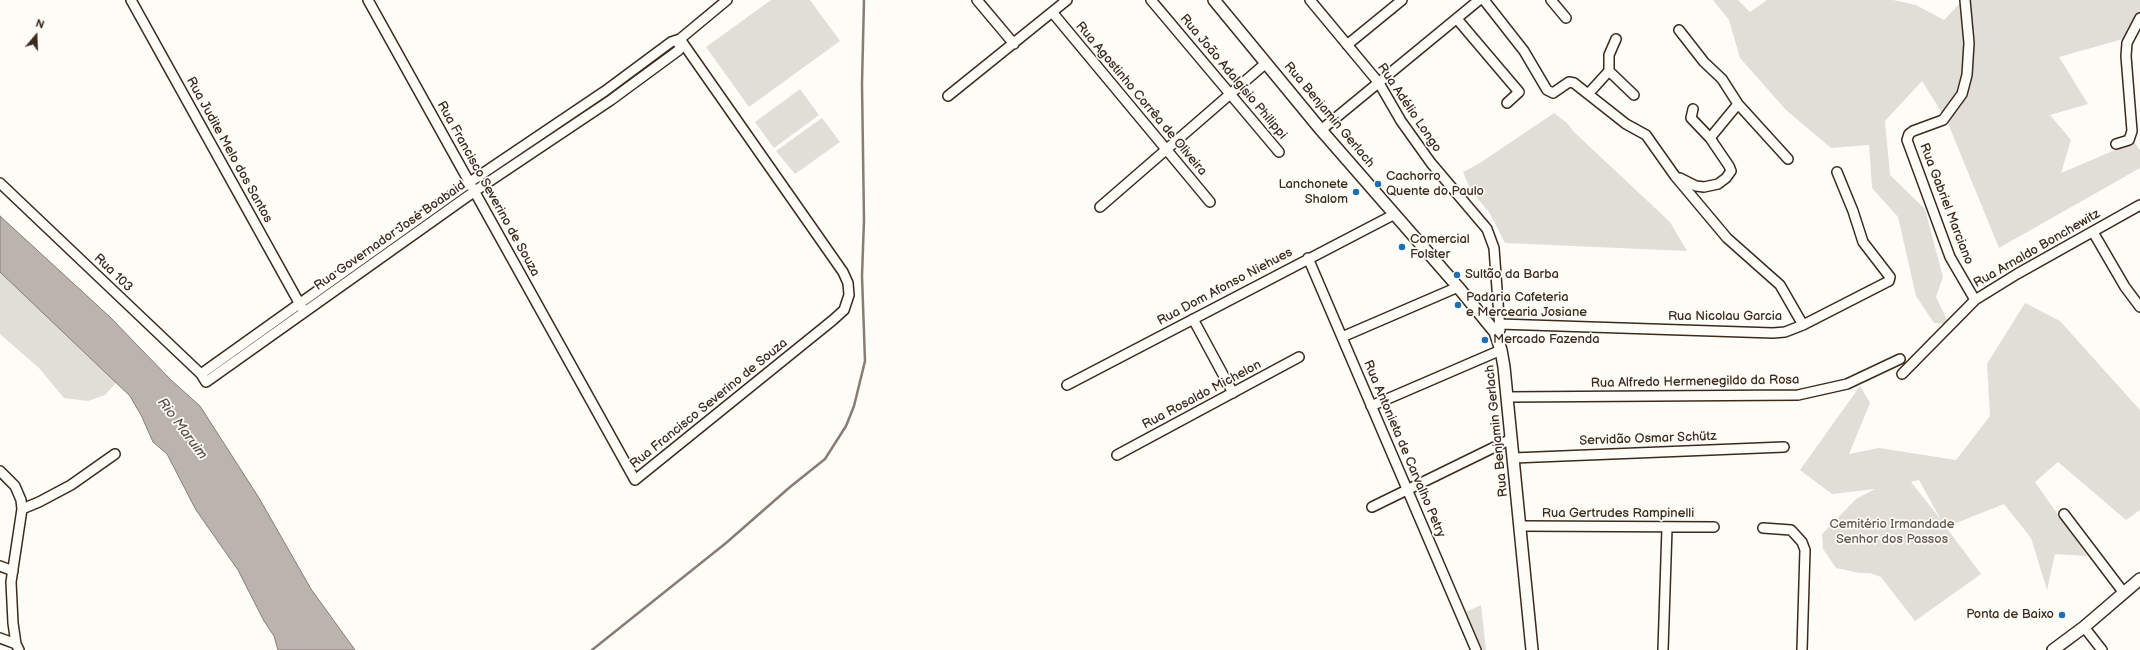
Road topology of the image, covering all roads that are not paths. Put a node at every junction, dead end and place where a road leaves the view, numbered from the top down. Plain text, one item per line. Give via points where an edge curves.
1 (131, 0) edge
2 (368, 0) edge
3 (727, 0) edge
4 (977, 0) edge
5 (1067, 0) edge
6 (1152, 0) edge
7 (1214, 0) edge
8 (1310, 0) edge
9 (1402, 0) edge
10 (1479, 0) edge
11 (1484, 0) edge
12 (1551, 0) edge
13 (1965, 0) edge
14 (1052, 12) junction
15 (1566, 18) dead end
16 (2140, 18) edge
17 (1457, 19) junction
18 (1679, 30) dead end
19 (1616, 39) dead end
20 (680, 40) junction
21 (1014, 44) junction
22 (1347, 45) junction
23 (1266, 63) junction
24 (1609, 71) junction
25 (1379, 83) junction
26 (605, 91) junction
27 (1589, 93) junction
28 (1230, 94) junction
29 (948, 96) dead end
30 (1634, 96) dead end
31 (611, 100) junction
32 (1507, 102) dead end
33 (1738, 104) junction
34 (1693, 109) dead end
35 (1321, 130) junction
36 (1710, 138) junction
37 (2116, 144) dead end
38 (1166, 149) junction
39 (1279, 152) dead end
40 (1788, 159) dead end
41 (1837, 172) dead end
42 (1675, 176) junction
43 (470, 182) junction
44 (0, 183) edge
45 (475, 192) junction
46 (1210, 202) dead end
47 (2140, 206) edge
48 (1100, 207) dead end
49 (1395, 214) junction
50 (2093, 232) junction
51 (381, 245) junction
52 (388, 253) junction
53 (1308, 258) junction
54 (1458, 287) junction
55 (1975, 300) junction
56 (299, 304) junction
57 (2140, 308) edge
58 (304, 313) junction
59 (1193, 319) junction
60 (1803, 325) junction
61 (1496, 330) junction
62 (1342, 337) junction
63 (1501, 350) junction
64 (1299, 358) dead end
65 (1900, 359) dead end
66 (201, 374) junction
67 (1902, 374) dead end
68 (206, 382) joint
69 (1067, 385) dead end
70 (1233, 393) junction
71 (1507, 397) junction
72 (1371, 406) junction
73 (1511, 439) junction
74 (1784, 447) dead end
75 (115, 454) dead end
76 (1117, 455) dead end
77 (1513, 458) junction
78 (0, 471) edge
79 (1407, 488) junction
80 (1372, 507) dead end
81 (22, 509) junction
82 (2064, 514) dead end
83 (1521, 526) junction
84 (1714, 527) dead end
85 (1667, 528) junction
86 (1763, 528) dead end
87 (0, 566) edge
88 (13, 571) junction
89 (2140, 579) edge
90 (2124, 593) junction
91 (2084, 627) junction
92 (0, 638) edge
93 (17, 647) edge
94 (1476, 650) edge
95 (1532, 650) edge
96 (1663, 650) edge
97 (1802, 650) edge
98 (2053, 650) edge
99 (2102, 650) edge

1 - 56 street, Rua Judite Melo dos Santos
2 - 43 street, Rua Francisco Severino de Souza
3 - 20 street, Rua Governador José Boabaid
4 - 21 street
5 - 14 street
6 - 28 street, Rua João Adalgísio Philippi
7 - 23 main road, Rua Benjamin Gerlach
8 - 22 street, Rua Adélio Longo
9 - 22 street
10 - 17 street
11 - 27 street via 1511,32 1547,90 1553,93 1569,82
12 - 15 street
13 - 55 street, Rua Gabriel Marciano via 1969,43 1967,75 1962,94 1943,120 1913,131 1909,134 1908,140 1950,258
14 - 21 street
14 - 38 street, Rua Agostinho Corrêa de Oliveira
16 - 37 street via 2128,43 2126,56 2132,131 2129,140
17 - 25 street
17 - 32 street via 1519,92
18 - 33 street via 1704,62 1722,79
19 - 24 street via 1609,55
20 - 26 street, Rua Governador José Boabaid via 671,42
20 - 31 street, Rua Governador José Boabaid via 679,50
20 - 45 street, Rua Francisco Severino de Souza via 843,272 848,283 849,295 844,310 833,320 636,480
21 - 29 street
22 - 25 street, Rua Adélio Longo
23 - 28 street
23 - 35 main road, Rua Benjamin Gerlach
24 - 27 street
24 - 30 street
25 - 35 street
25 - 61 street, Rua Adélio Longo via 1410,134 1443,178 1487,229 1494,248
26 - 31 street
26 - 43 street, Rua Governador José Boabaid
27 - 42 street via 1626,124 1646,135
28 - 38 street
28 - 39 street, Rua João Adalgísio Philippi
31 - 45 street, Rua Governador José Boabaid
33 - 36 street
33 - 40 street
34 - 36 street via 1691,118
35 - 49 main road, Rua Benjamin Gerlach
36 - 42 street via 1730,166 1731,171 1726,178 1718,184 1704,187
38 - 46 street, Rua Agostinho Corrêa de Oliveira
38 - 48 street
41 - 60 street, Rua Nicolau Garcia via 1863,242 1890,277 1889,281
42 - 60 street via 1727,238 1780,285
43 - 45 street, Rua Francisco Severino de Souza
43 - 51 street, Rua Governador José Boabaid
44 - 66 street, Rua 103
45 - 52 street, Rua Governador José Boabaid
47 - 50 street, Rua Arnaldo Bonchewitz
49 - 53 street, Rua Dom Afonso Niehues
49 - 54 main road, Rua Benjamin Gerlach
50 - 55 street, Rua Arnaldo Bonchewitz
50 - 57 street
51 - 52 street
51 - 56 street, Rua Governador José Boabaid
52 - 58 street, Rua Governador José Boabaid
53 - 59 street, Rua Dom Afonso Niehues
53 - 62 street, Rua Antonieta de Carvalho Petry
54 - 61 main road, Rua Benjamin Gerlach
54 - 62 street
55 - 67 street, Rua Arnaldo Bonchewitz
56 - 58 street, Rua Judite Melo dos Santos
56 - 66 street, Rua Governador José Boabaid
58 - 68 street, Rua Governador José Boabaid
59 - 69 street, Rua Dom Afonso Niehues
59 - 70 street
60 - 61 street, Rua Nicolau Garcia via 1773,334
61 - 63 main road, Rua Benjamin Gerlach
62 - 72 street, Rua Antonieta de Carvalho Petry
63 - 71 main road, Rua Benjamin Gerlach
63 - 72 street
64 - 70 street, Rua Rosaldo Michelon
65 - 71 street, Rua Alfredo Hermenegildo da Rosa via 1847,384 1798,395
66 - 68 street, Rua 103
70 - 76 street, Rua Rosaldo Michelon
71 - 73 main road, Rua Benjamin Gerlach
72 - 79 street, Rua Antonieta de Carvalho Petry
73 - 77 main road, Rua Benjamin Gerlach
73 - 79 street
74 - 77 street, Servidão Osmar Schütz
75 - 81 street via 71,485
77 - 83 main road, Rua Benjamin Gerlach
78 - 81 street via 15,486
79 - 80 street
79 - 94 street, Rua Antonieta de Carvalho Petry
81 - 88 street
82 - 90 street
83 - 85 street, Rua Gertrudes Rampinelli
83 - 95 main road, Rua Benjamin Gerlach
84 - 85 street, Rua Gertrudes Rampinelli
85 - 96 street
86 - 97 street via 1791,530 1802,542 1805,550
87 - 88 street
88 - 93 street via 13,623
89 - 90 main road
90 - 91 main road
91 - 98 main road
91 - 99 street
92 - 93 street

